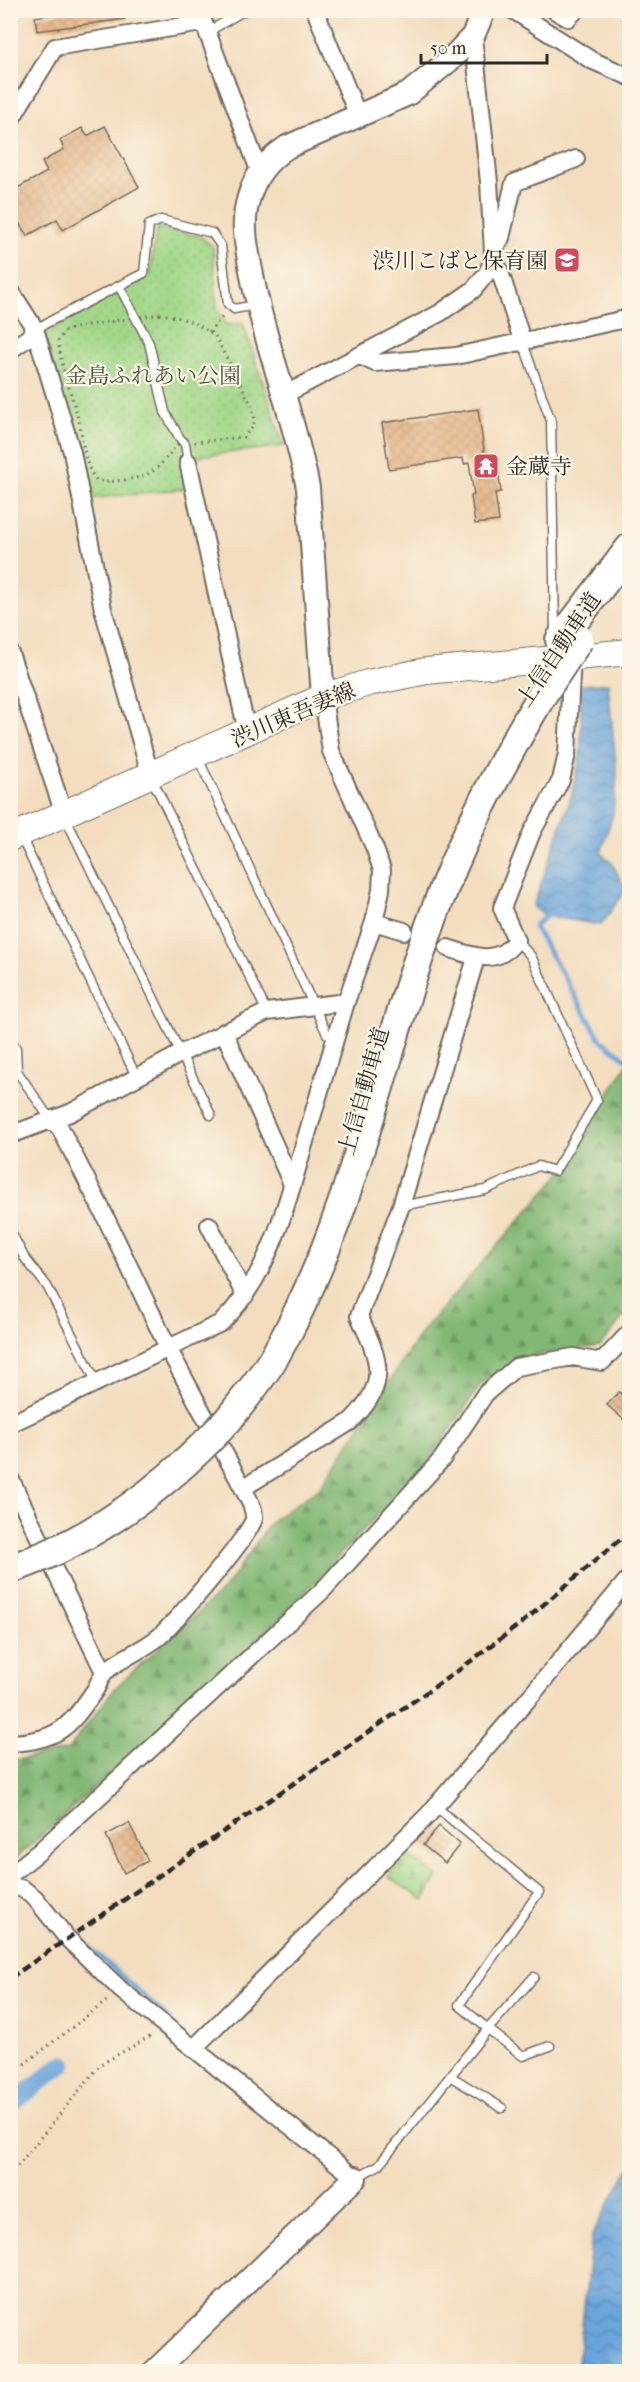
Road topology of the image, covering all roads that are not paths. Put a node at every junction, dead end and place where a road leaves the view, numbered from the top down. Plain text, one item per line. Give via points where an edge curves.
1 (245, 10) edge
2 (315, 10) edge
3 (484, 10) edge
4 (513, 10) edge
5 (554, 10) edge
6 (576, 10) edge
7 (202, 22) edge
8 (473, 36) junction
9 (630, 77) edge
10 (357, 116) junction
11 (10, 121) edge
12 (576, 159) dead end
13 (260, 173) junction
14 (492, 258) junction
15 (119, 286) junction
16 (10, 290) edge
17 (257, 305) junction
18 (630, 318) edge
19 (36, 329) junction
20 (523, 343) junction
21 (10, 350) edge
22 (360, 356) junction
23 (282, 396) junction
24 (188, 462) joint
25 (630, 548) edge
26 (630, 571) edge
27 (10, 652) edge
28 (630, 652) edge
29 (564, 657) junction
30 (538, 689) junction
31 (323, 698) junction
32 (247, 732) junction
33 (197, 754) junction
34 (151, 777) junction
35 (64, 814) junction
36 (15, 836) edge
37 (374, 922) junction
38 (404, 931) dead end
39 (516, 940) junction
40 (448, 948) dead end
41 (476, 958) junction
42 (346, 1002) junction
43 (314, 1005) junction
44 (267, 1012) junction
45 (224, 1032) junction
46 (327, 1034) dead end
47 (10, 1039) edge
48 (180, 1054) junction
49 (137, 1078) junction
50 (211, 1115) dead end
51 (50, 1119) junction
52 (10, 1135) edge
53 (292, 1184) junction
54 (401, 1206) junction
55 (209, 1225) dead end
56 (10, 1230) edge
57 (245, 1296) junction
58 (630, 1332) edge
59 (169, 1350) junction
60 (97, 1383) junction
61 (222, 1417) junction
62 (10, 1424) edge
63 (10, 1478) edge
64 (243, 1488) junction
65 (10, 1555) edge
66 (10, 1569) edge
67 (630, 1577) edge
68 (104, 1672) junction
69 (10, 1743) edge
70 (435, 1806) junction
71 (10, 1875) edge
72 (10, 1885) edge
73 (534, 1977) dead end
74 (488, 2029) junction
75 (550, 2046) dead end
76 (194, 2048) junction
77 (450, 2076) junction
78 (502, 2108) dead end
79 (355, 2178) junction
80 (154, 2372) edge

1 - 7 lane
2 - 10 street
3 - 8 street
4 - 9 street via 591,60
5 - 6 street via 568,18
7 - 11 street via 55,47
7 - 13 street
8 - 10 street via 408,94
8 - 14 street via 489,182
10 - 13 street via 287,147
12 - 14 street via 514,183 501,238
13 - 17 street via 249,197 244,231
14 - 20 street
14 - 22 street via 487,273 473,290 440,314
15 - 17 lane via 144,273 149,225 161,220 212,233 221,246 228,304 234,309
15 - 19 lane
15 - 24 lane via 149,343 165,412 185,444
16 - 19 street
17 - 23 street
18 - 20 street
19 - 21 street
19 - 34 street via 72,453 103,609
20 - 22 street via 456,356 375,363
20 - 29 lane via 551,421
22 - 23 street
23 - 31 street via 308,488
24 - 32 street
25 - 30 highway, 上信自動車道 via 560,640
26 - 30 highway, 上信自動車道, bridge
27 - 35 street
28 - 29 main road, 渋川東吾妻線
29 - 31 main road, 渋川東吾妻線 via 426,671 368,683
29 - 39 street via 567,754 561,780 532,831 502,908
30 - 61 highway, 上信自動車道 via 502,736 414,923 330,1202 292,1295
31 - 32 main road, 渋川東吾妻線
31 - 37 street via 331,751 382,870
32 - 33 main road, 渋川東吾妻線
33 - 34 main road, 渋川東吾妻線
33 - 43 lane
34 - 35 main road, 渋川東吾妻線
34 - 44 lane
35 - 36 main road, 渋川東吾妻線
35 - 48 lane
36 - 49 lane
37 - 38 street
37 - 42 street
39 - 41 street via 497,955
39 - 54 lane via 531,956 597,1100 555,1171 538,1166 484,1190
40 - 41 street
41 - 54 street
42 - 43 street
42 - 53 street
43 - 44 street
43 - 46 lane
44 - 45 street
45 - 48 street
45 - 53 street
47 - 51 lane via 16,1048 17,1071
48 - 49 street
48 - 50 lane
49 - 51 street via 70,1113
51 - 52 street
51 - 59 street via 60,1128 76,1159
53 - 57 street via 274,1239
54 - 64 street via 359,1316 378,1362 372,1394 350,1422
55 - 57 street
56 - 60 lane via 24,1257 47,1286
57 - 59 street via 221,1323
58 - 71 street via 603,1362 573,1357 516,1367 485,1394 442,1458 323,1590
59 - 60 street
59 - 64 street
60 - 62 street
61 - 65 highway, 上信自動車道 via 114,1502 62,1533
61 - 66 highway, 上信自動車道, bridge via 198,1452 134,1506 64,1547
63 - 68 street
64 - 68 street via 254,1511 254,1521 242,1542 159,1636
67 - 70 street
68 - 69 street via 81,1709 58,1733 43,1740
70 - 74 lane via 539,1892 459,2006
70 - 76 street
72 - 76 street via 35,1898 67,1938 121,1990
73 - 74 lane
74 - 75 lane via 523,2056
74 - 77 lane
76 - 79 street
77 - 78 lane
77 - 79 lane via 379,2166
79 - 80 street

